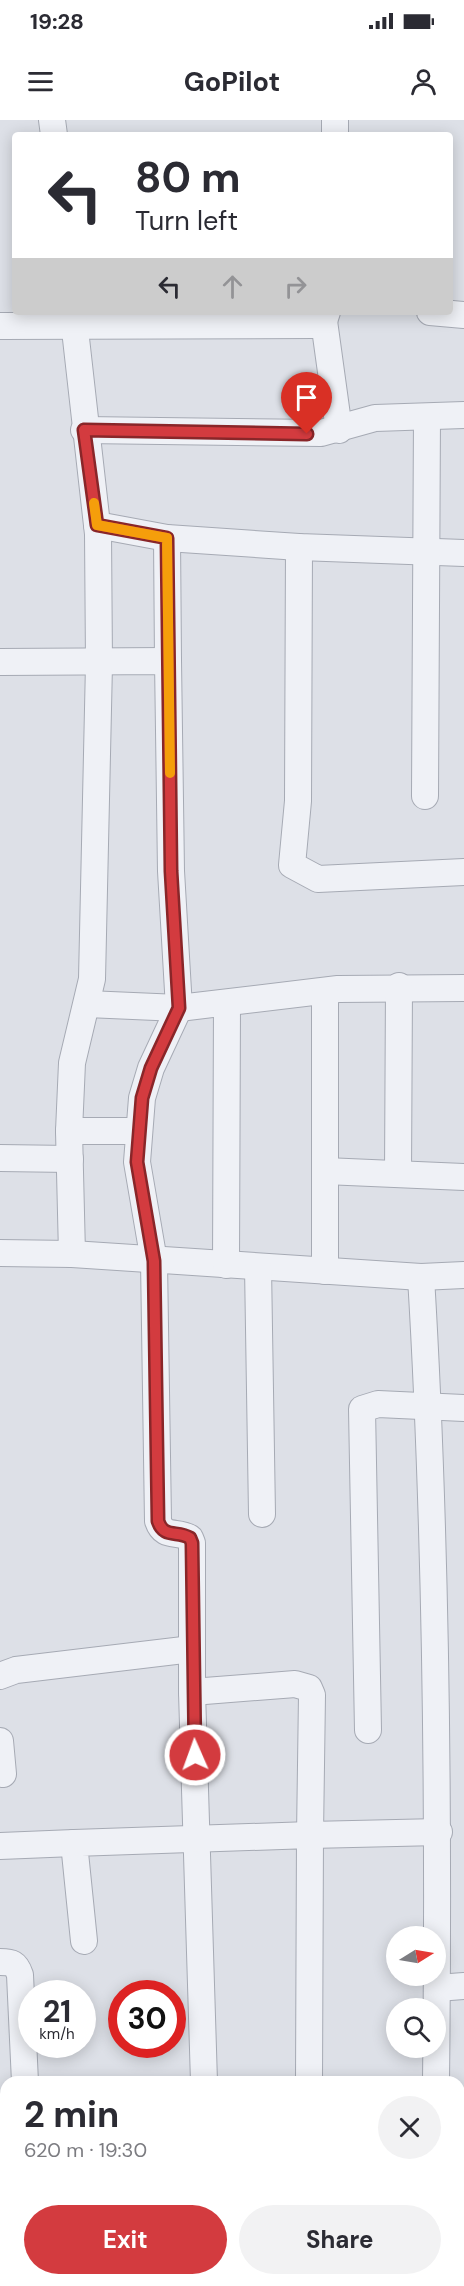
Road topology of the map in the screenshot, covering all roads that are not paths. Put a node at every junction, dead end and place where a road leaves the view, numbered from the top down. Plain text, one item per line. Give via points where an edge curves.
1 (326, 316) edge
2 (73, 318) edge
3 (229, 319) edge
4 (0, 326) edge
5 (464, 416) edge
6 (427, 417) junction
7 (84, 430) junction
8 (339, 430) junction
9 (97, 525) junction
10 (167, 538) junction
11 (299, 547) junction
12 (426, 550) junction
13 (464, 553) edge
14 (168, 661) junction
15 (0, 662) edge
16 (99, 664) junction
17 (425, 796) dead end
18 (464, 872) edge
19 (399, 986) junction
20 (464, 988) edge
21 (325, 991) junction
22 (87, 1004) junction
23 (227, 1004) junction
24 (179, 1008) junction
25 (69, 1131) junction
26 (137, 1131) junction
27 (0, 1158) edge
28 (70, 1159) junction
29 (325, 1171) junction
30 (398, 1174) junction
31 (464, 1177) edge
32 (0, 1253) edge
33 (72, 1254) junction
34 (154, 1261) junction
35 (226, 1265) junction
36 (258, 1267) junction
37 (325, 1271) junction
38 (464, 1275) edge
39 (422, 1277) junction
40 (429, 1407) junction
41 (464, 1408) edge
42 (262, 1514) dead end
43 (192, 1649) junction
44 (0, 1676) edge
45 (192, 1692) junction
46 (368, 1730) dead end
47 (0, 1741) edge
48 (3, 1774) dead end
49 (439, 1832) junction
50 (310, 1835) junction
51 (198, 1838) junction
52 (75, 1843) junction
53 (0, 1845) edge
54 (84, 1941) dead end
55 (0, 1962) edge
56 (464, 1986) edge
57 (437, 1988) junction
58 (25, 2076) edge
59 (204, 2076) edge
60 (309, 2076) edge
61 (436, 2076) edge

1 - 3 street via 314,325
1 - 8 street
2 - 3 street
2 - 4 street
2 - 7 street
5 - 6 street
6 - 8 street via 375,418
6 - 12 street
7 - 8 street via 292,434
7 - 9 street
9 - 10 street
9 - 16 street
10 - 11 street
10 - 14 street
11 - 12 street
11 - 18 street via 298,801 292,865 318,879
12 - 13 street
12 - 17 street
14 - 16 street
14 - 24 street via 171,871
15 - 16 street
16 - 22 street via 92,979
19 - 20 street
19 - 21 street
19 - 30 street
21 - 23 street
21 - 29 street
22 - 24 street
22 - 25 street via 72,1063
23 - 24 street
23 - 35 street
24 - 26 street via 151,1068
25 - 26 street
25 - 28 street
26 - 34 street via 137,1162
27 - 28 street
28 - 33 street
29 - 30 street
29 - 37 street
30 - 31 street
32 - 33 street
33 - 34 street
34 - 35 street
34 - 43 street via 158,1521 160,1529 168,1534 184,1534 192,1543
35 - 36 street
36 - 37 street
36 - 42 street
37 - 39 street
38 - 39 street
39 - 40 street
40 - 41 street
40 - 46 street via 378,1404 362,1409
40 - 49 street
43 - 44 street via 16,1670
43 - 45 street
45 - 50 street via 295,1684 309,1688
45 - 51 street
47 - 48 street
49 - 50 street
49 - 57 street
50 - 51 street
50 - 60 street
51 - 52 street
51 - 59 street
52 - 53 street
52 - 54 street
55 - 58 street via 12,1962 20,1975
56 - 57 street
57 - 61 street

